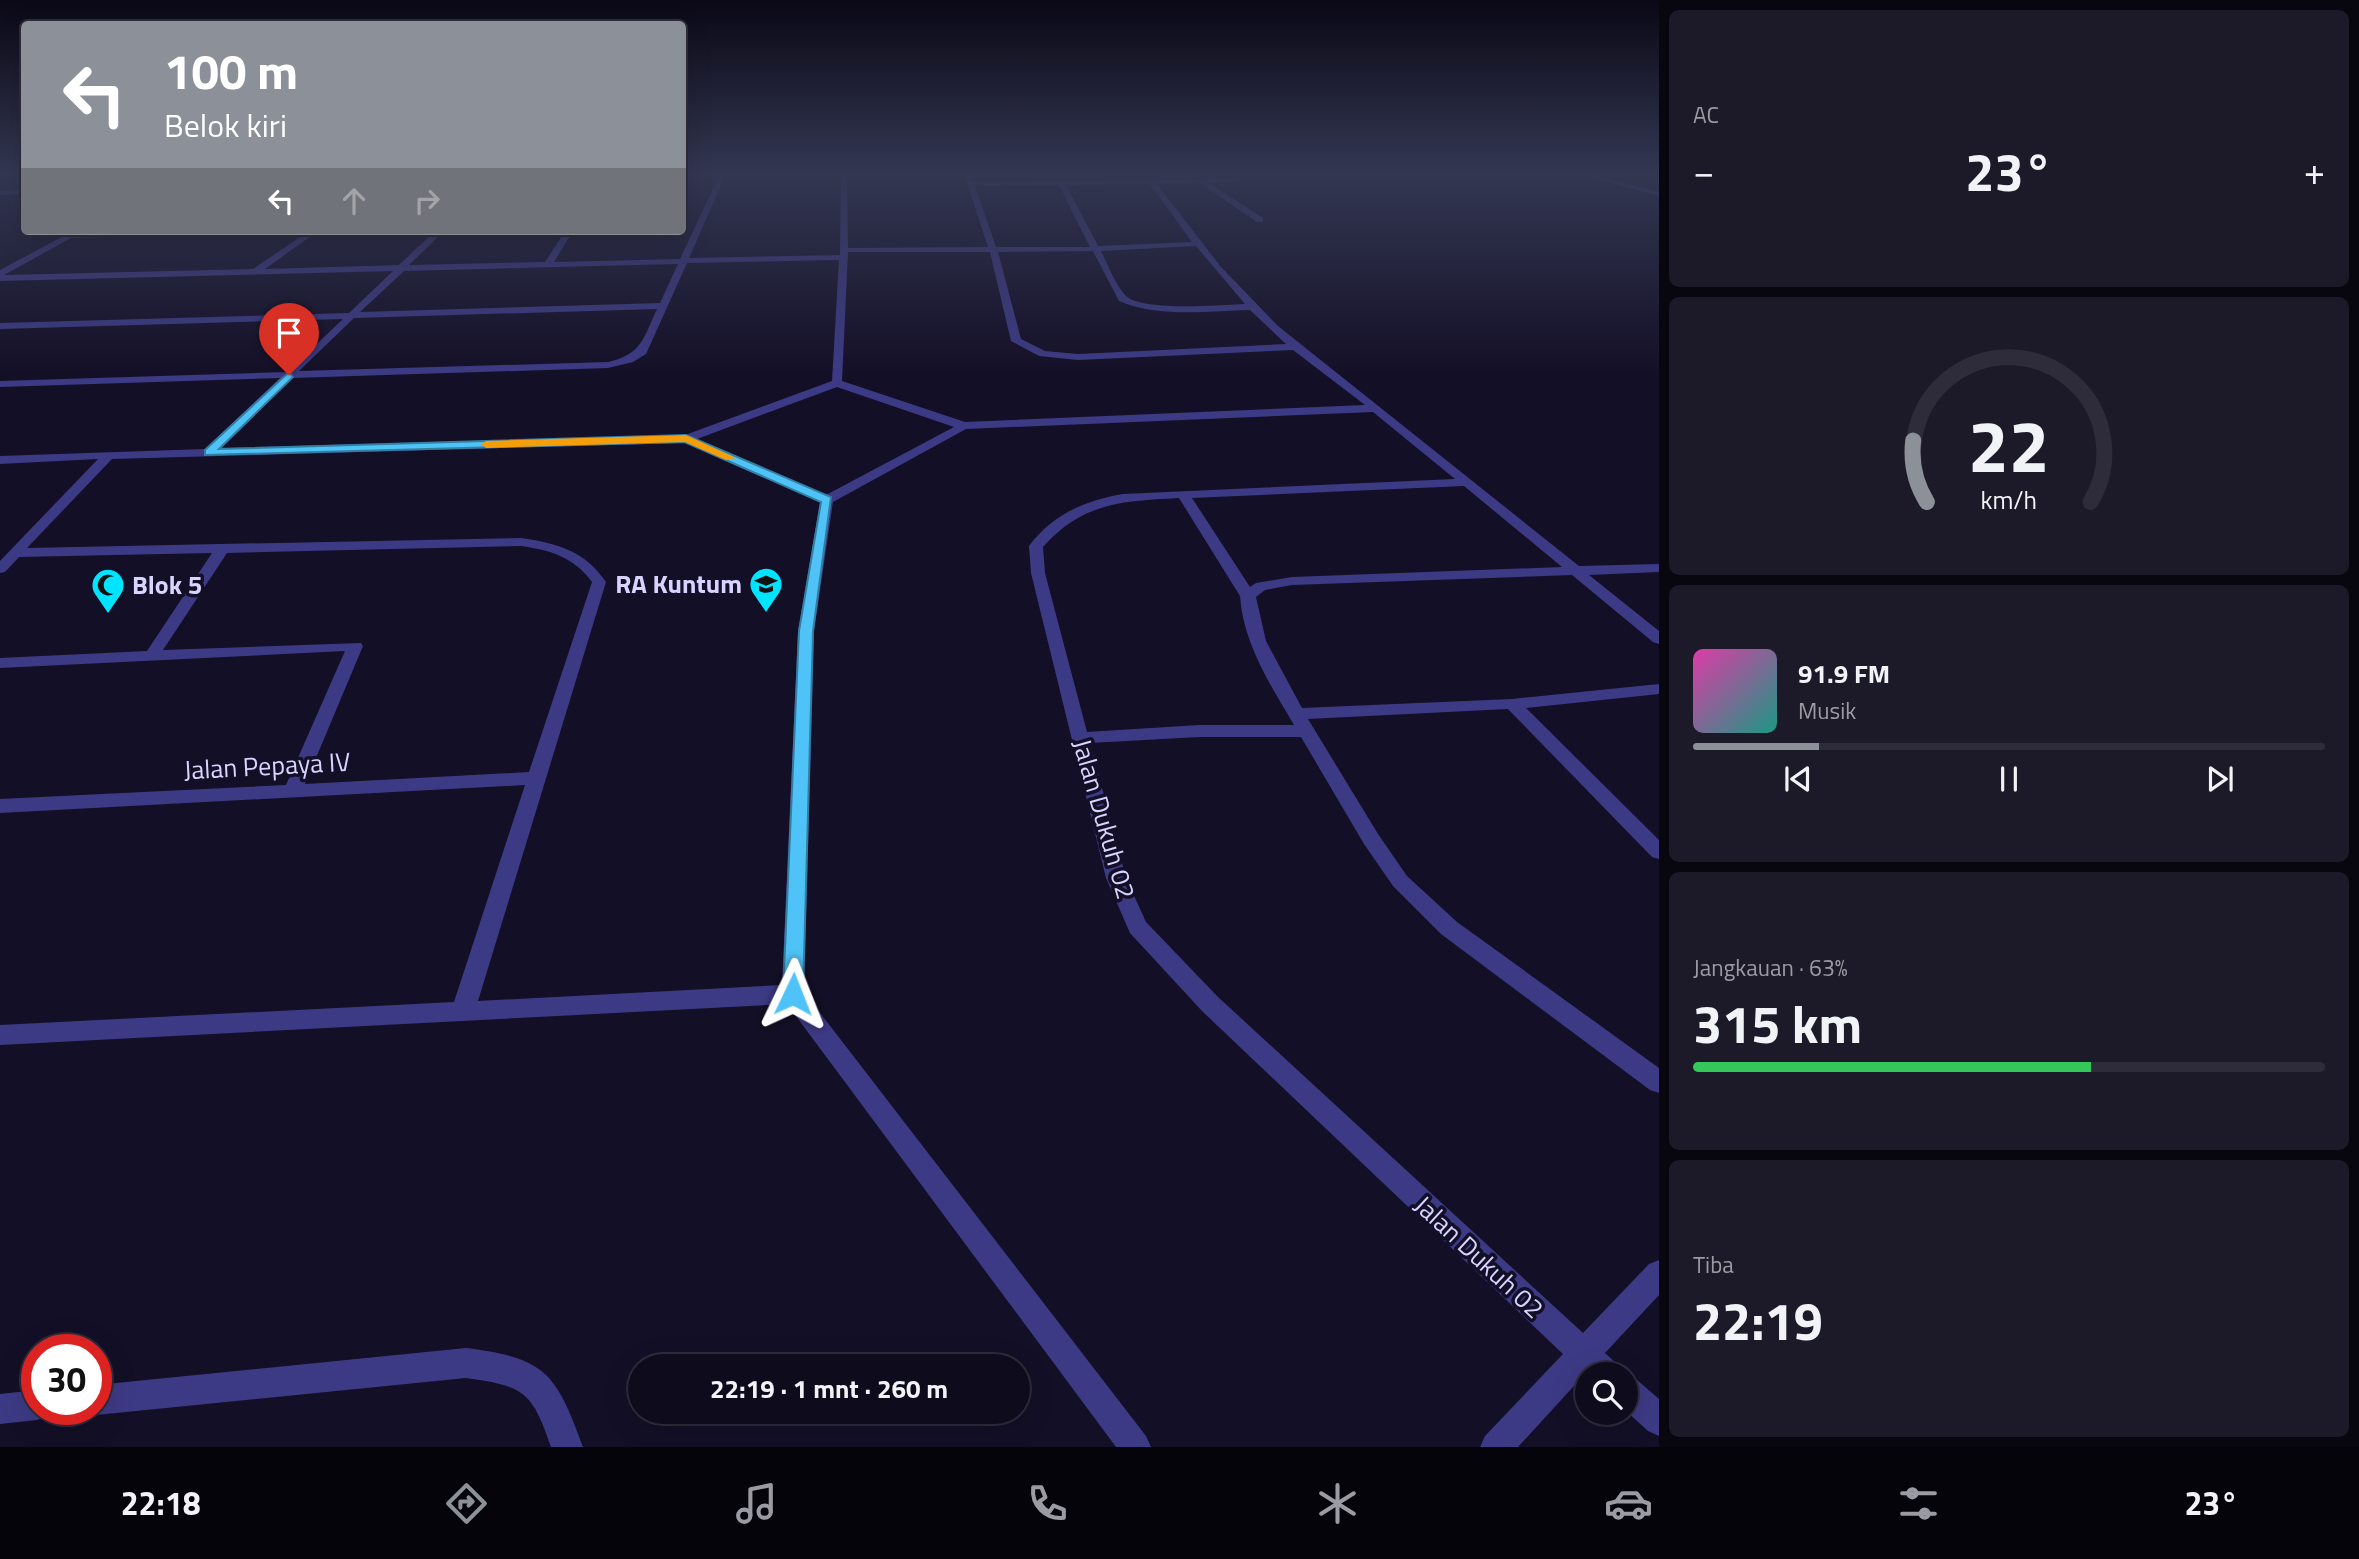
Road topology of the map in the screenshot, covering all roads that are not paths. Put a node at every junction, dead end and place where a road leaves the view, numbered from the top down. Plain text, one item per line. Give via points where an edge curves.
1 (59, 242) edge
2 (299, 242) edge
3 (429, 242) edge
4 (562, 242) edge
5 (692, 242) edge
6 (844, 242) edge
7 (991, 242) edge
8 (1093, 242) edge
9 (1194, 242) edge
10 (1196, 244) junction
11 (993, 248) junction
12 (1097, 248) junction
13 (844, 253) junction
14 (683, 261) junction
15 (548, 264) junction
16 (402, 268) junction
17 (256, 271) junction
18 (0, 276) edge
19 (663, 306) junction
20 (1254, 307) junction
21 (352, 316) junction
22 (0, 326) edge
23 (1295, 346) junction
24 (289, 375) junction
25 (836, 383) junction
26 (0, 384) edge
27 (1376, 408) junction
28 (964, 426) junction
29 (686, 439) junction
30 (209, 452) junction
31 (109, 455) junction
32 (0, 460) edge
33 (1467, 482) junction
34 (1183, 494) junction
35 (827, 500) junction
36 (222, 549) junction
37 (15, 553) junction
38 (1659, 568) edge
39 (0, 569) edge
40 (1579, 572) junction
41 (1248, 596) junction
42 (1659, 639) edge
43 (152, 655) junction
44 (0, 663) edge
45 (1659, 689) edge
46 (1512, 704) junction
47 (1302, 722) junction
48 (1080, 738) junction
49 (537, 778) junction
50 (293, 791) junction
51 (0, 806) edge
52 (1659, 852) edge
53 (793, 994) junction
54 (463, 1011) junction
55 (0, 1035) edge
56 (1659, 1082) edge
57 (1659, 1274) edge
58 (1583, 1354) junction
59 (1592, 1362) edge
60 (112, 1398) edge
61 (1638, 1402) edge
62 (21, 1407) edge
63 (0, 1409) edge
64 (1659, 1420) edge
65 (567, 1447) edge
66 (1135, 1447) edge
67 (1496, 1447) edge

1 - 18 street
2 - 17 street
3 - 16 street
4 - 15 street
5 - 14 street
6 - 13 street
7 - 11 street
8 - 12 street
9 - 10 street
10 - 12 street
10 - 20 street
11 - 12 street
11 - 13 street
11 - 23 street via 1016,341 1029,350 1078,357
12 - 20 street via 1128,303
13 - 14 street
13 - 25 street
14 - 15 street
14 - 19 street
15 - 16 street
16 - 17 street
16 - 21 street
17 - 18 street
19 - 21 street
19 - 24 street via 642,352 608,365
20 - 23 street
21 - 22 street
21 - 24 street
23 - 27 street
24 - 26 street
24 - 30 street
25 - 28 street
25 - 29 street
27 - 28 street
27 - 33 street
28 - 35 street
29 - 30 street
29 - 35 street
30 - 31 street
31 - 32 street
31 - 37 street
33 - 34 street, Jalan Dukuh 02
33 - 40 street
34 - 41 street
34 - 48 street, Jalan Dukuh 02 via 1097,501 1053,524 1036,546 1038,573
35 - 53 street via 806,631
36 - 37 street
36 - 43 street
36 - 49 street via 521,542 574,555 599,582
37 - 39 street
38 - 40 street
40 - 41 street via 1292,581 1261,586
40 - 42 street
41 - 47 street via 1254,629
43 - 44 street
43 - 50 street via 355,646
45 - 46 street
46 - 47 street
46 - 52 street
47 - 48 street
47 - 56 street via 1400,881 1448,928
48 - 58 street, Jalan Dukuh 02 via 1116,878 1138,927 1210,1004
49 - 50 street, Jalan Pepaya IV
49 - 54 street
50 - 51 street, Jalan Pepaya IV
53 - 54 street
53 - 66 street
54 - 55 street
57 - 58 street
58 - 59 street, Jalan Dukuh 02
58 - 67 street
60 - 65 street via 466,1363 526,1376 550,1397
61 - 64 street
62 - 63 street

